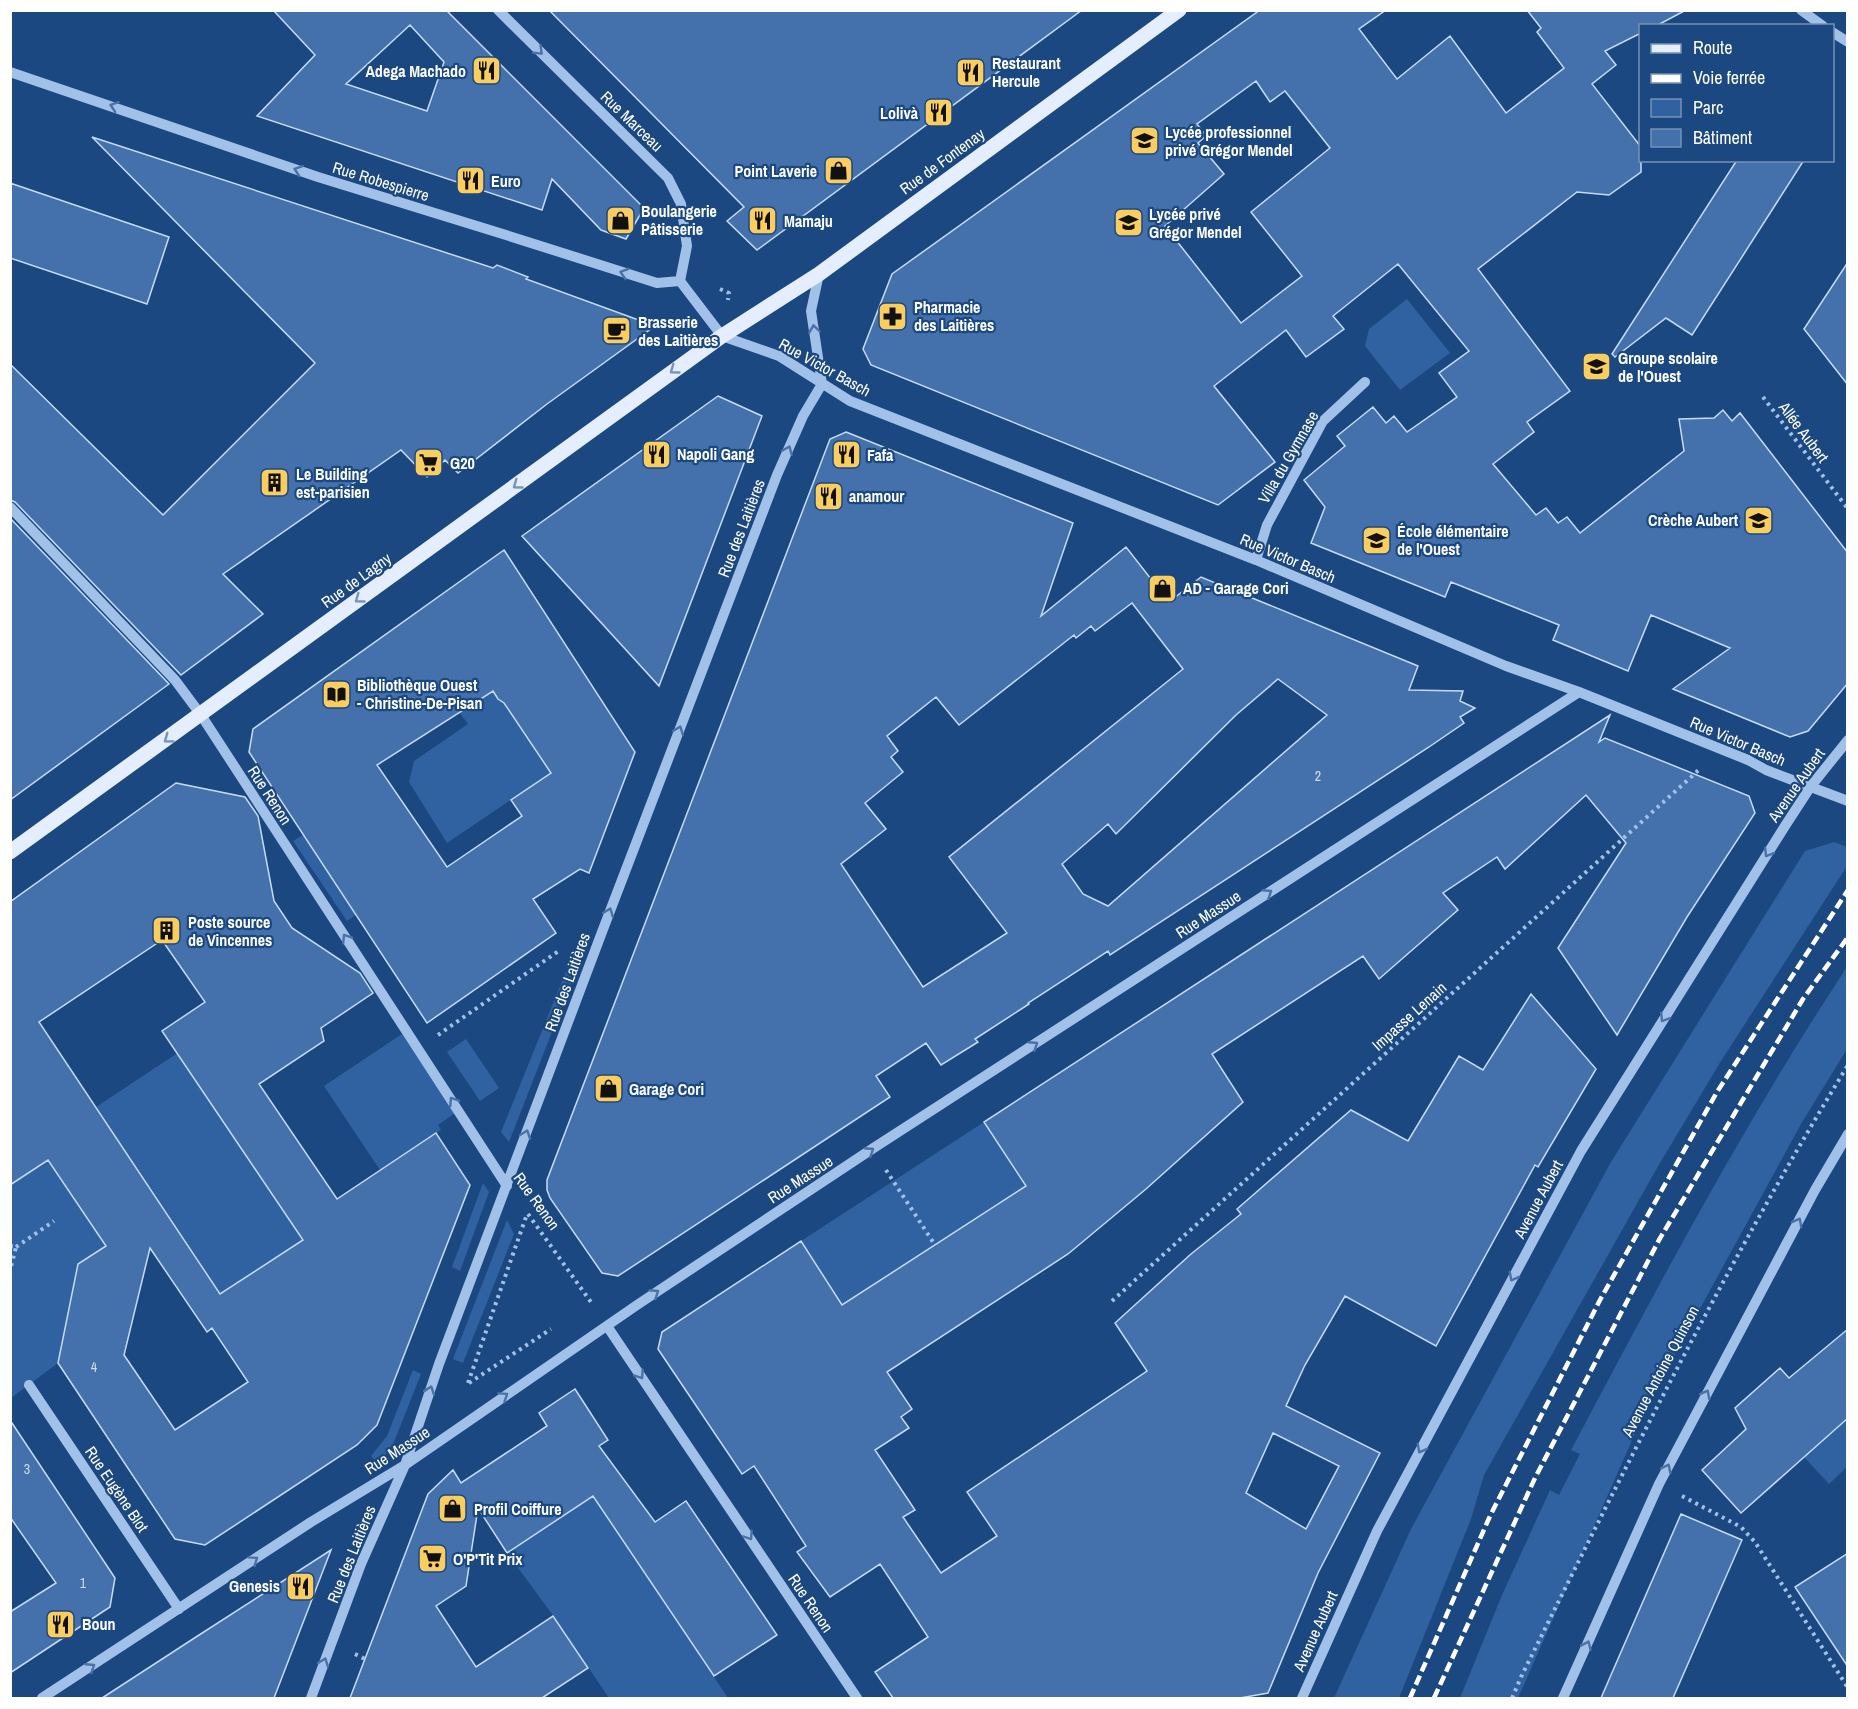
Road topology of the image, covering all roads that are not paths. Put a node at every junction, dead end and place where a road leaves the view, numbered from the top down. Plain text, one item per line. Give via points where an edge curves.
1 (498, 10) edge
2 (1179, 10) edge
3 (1801, 10) edge
4 (1820, 24) edge
5 (1834, 33) edge
6 (1848, 42) edge
7 (10, 72) edge
8 (819, 274) junction
9 (681, 280) junction
10 (722, 336) junction
11 (1365, 382) dead end
12 (822, 384) junction
13 (10, 507) edge
14 (1256, 560) junction
15 (1579, 692) junction
16 (201, 715) junction
17 (1848, 740) edge
18 (1811, 786) junction
19 (1845, 800) edge
20 (10, 852) edge
21 (1848, 1134) edge
22 (507, 1186) junction
23 (607, 1326) junction
24 (29, 1385) dead end
25 (405, 1465) junction
26 (179, 1609) junction
27 (42, 1698) edge
28 (310, 1698) edge
29 (857, 1698) edge
30 (1302, 1698) edge
31 (1563, 1698) edge

1 -> 9 street, Rue Marceau via 668,178 681,204 687,246
2 - 8 main road, Rue de Fontenay
3 - 4 street
5 - 6 street
9 -> 7 street, Rue Robespierre via 657,284 318,177
8 - 10 main road, Rue de Fontenay
12 -> 8 street via 811,311
9 - 10 street
10 - 12 street, Rue Victor Basch via 779,356
10 -> 16 main road, Rue de Lagny
11 - 14 street, Villa du Gymnase via 1323,421 1267,525
12 - 14 street, Rue Victor Basch via 856,403
22 -> 12 street, Rue des Laitières via 777,475 802,416
13 - 16 street, Rue Renon via 175,681
14 - 15 street, Rue Victor Basch via 1506,666
15 - 18 street, Rue Victor Basch
23 -> 15 street, Rue Massue
16 -> 20 main road, Rue de Lagny
22 -> 16 street, Rue Renon
17 - 18 street, Avenue Aubert
18 - 19 street, Rue Victor Basch
18 -> 30 street, Avenue Aubert via 1581,1151 1377,1531
31 -> 21 street via 1659,1484
25 -> 22 street, Rue des Laitières
25 -> 23 street, Rue Massue
23 -> 29 street, Rue Renon
24 - 26 street, Rue Eugène Blot
26 -> 25 street, Rue Massue
28 -> 25 street, Rue des Laitières via 361,1564
27 -> 26 street, Rue Massue

